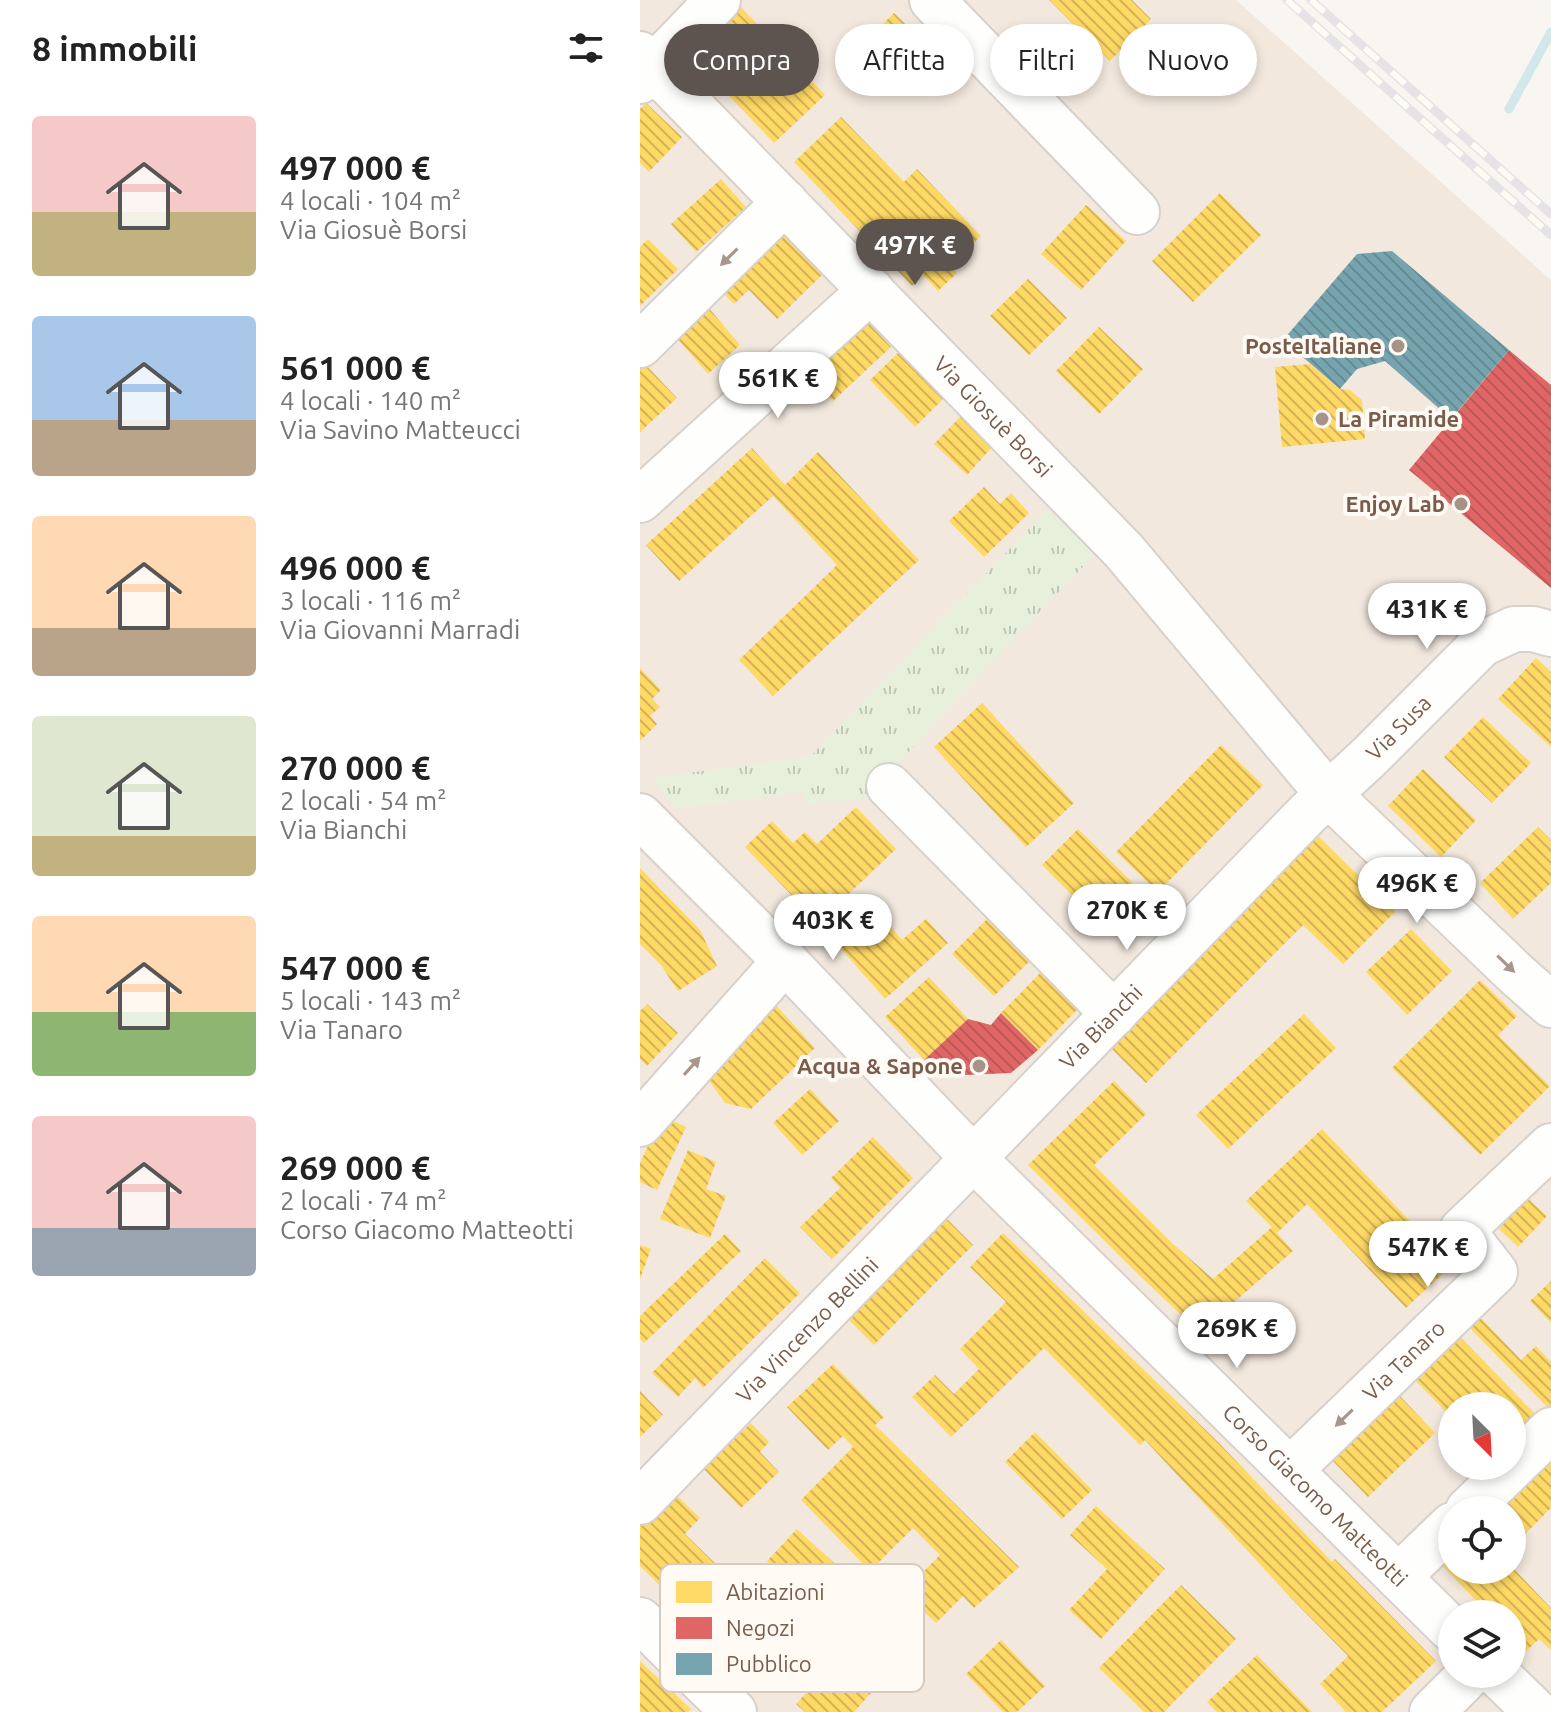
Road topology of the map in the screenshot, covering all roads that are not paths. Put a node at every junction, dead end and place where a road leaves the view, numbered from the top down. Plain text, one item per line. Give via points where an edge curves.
1 (718, 0) edge
2 (932, 0) edge
3 (644, 68) edge
4 (785, 202) junction
5 (1137, 212) dead end
6 (871, 290) junction
7 (640, 345) edge
8 (640, 500) edge
9 (1551, 634) edge
10 (889, 786) dead end
11 (1328, 794) junction
12 (640, 816) edge
13 (785, 961) junction
14 (1551, 1005) edge
15 (1114, 1014) junction
16 (641, 1120) edge
17 (1551, 1146) edge
18 (974, 1159) junction
19 (1551, 1430) edge
20 (1290, 1470) junction
21 (1483, 1496) edge
22 (640, 1502) edge
23 (1438, 1538) edge
24 (1398, 1577) junction
25 (1438, 1616) edge
26 (640, 1620) edge
27 (660, 1640) edge
28 (1456, 1688) edge
29 (1511, 1688) edge
30 (714, 1692) edge
31 (734, 1712) edge
32 (1432, 1712) edge
33 (1536, 1712) edge

1 - 3 street
2 - 5 street
3 - 4 street, Via Giosuè Borsi
4 - 6 street, Via Giosuè Borsi
4 -> 7 street
6 - 8 street
6 - 11 street, Via Giosuè Borsi via 1124,551
9 - 11 street, Via Susa via 1514,629 1482,644
10 - 15 street
11 -> 14 street, Via Giosuè Borsi
11 - 15 street, Via Bianchi
12 - 13 street, Corso Giacomo Matteotti
16 -> 13 street
13 - 18 street, Corso Giacomo Matteotti
15 - 18 street, Via Bianchi
17 -> 20 street, Via Tanaro via 1462,1230 1495,1272
18 - 20 street, Corso Giacomo Matteotti
18 - 22 street, Via Vincenzo Bellini
19 - 21 street
20 - 24 street, Corso Giacomo Matteotti
23 - 24 street
24 - 25 street, Corso Giacomo Matteotti
26 - 27 street
28 - 32 street
29 - 33 street
30 - 31 street

